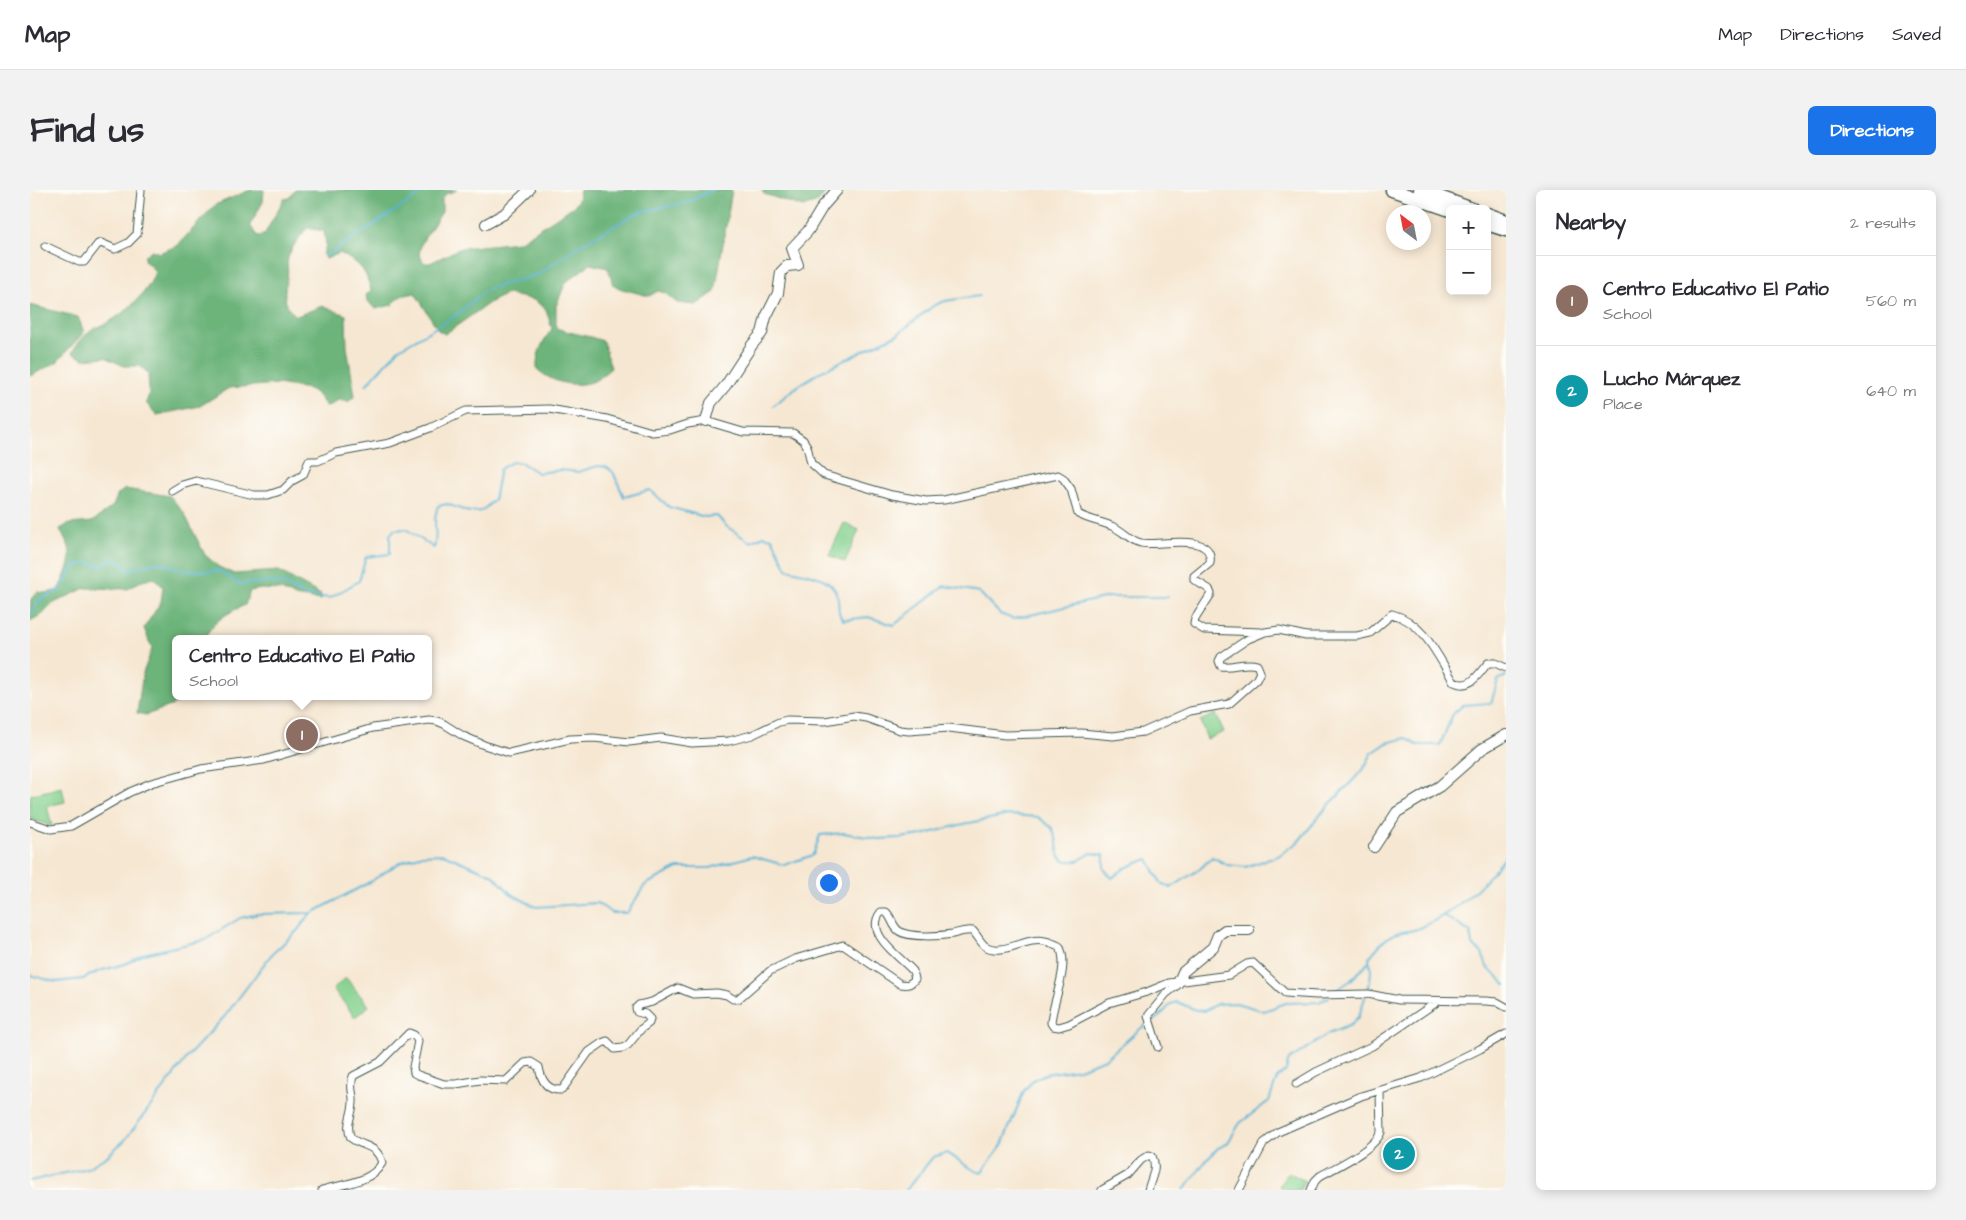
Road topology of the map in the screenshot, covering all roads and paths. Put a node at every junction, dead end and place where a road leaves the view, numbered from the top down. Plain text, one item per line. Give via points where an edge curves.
1 (142, 190) edge
2 (529, 190) edge
3 (837, 190) edge
4 (1392, 190) edge
5 (1420, 190) edge
6 (1461, 205) edge
7 (1446, 209) edge
8 (1491, 215) edge
9 (1506, 221) edge
10 (486, 224) dead end
11 (1491, 225) edge
12 (1506, 230) edge
13 (46, 246) dead end
14 (706, 421) junction
15 (172, 492) dead end
16 (1265, 632) junction
17 (1506, 668) edge
18 (1506, 735) edge
19 (30, 822) edge
20 (1374, 847) dead end
21 (1249, 930) dead end
22 (1179, 981) junction
23 (1437, 1002) junction
24 (1506, 1006) edge
25 (1506, 1034) edge
26 (1158, 1047) dead end
27 (1296, 1084) dead end
28 (1380, 1092) junction
29 (322, 1190) edge
30 (1102, 1190) edge
31 (1148, 1190) edge
32 (1239, 1190) edge
33 (1311, 1190) edge

1 - 13 street via 137,234 128,243 115,249 98,244 84,262 65,257
2 - 10 street via 504,214
3 - 14 street via 792,248 798,265 787,266 781,272 778,293 762,333 711,403
4 - 7 highway
5 - 6 highway
8 - 9 highway
11 - 12 highway
14 - 15 street via 652,432 608,419 549,408 466,411 390,443 309,461 303,475 283,490 268,495 196,482 182,485
14 - 16 street via 743,432 793,433 803,440 811,463 824,475 892,495 926,501 1058,475 1071,489 1078,514 1083,517 1114,527 1138,543 1185,542 1206,549 1210,563 1194,576 1194,580 1209,589 1211,594 1195,619 1197,627
16 - 17 street via 1279,630 1306,636 1357,636 1370,633 1392,614 1415,625 1459,685 1474,680 1488,663
16 - 19 street via 1248,639 1219,661 1221,666 1230,667 1252,664 1260,672 1256,680 1229,704 1190,711 1131,734 1012,735 948,728 909,731 854,716 825,721 787,720 729,741 570,739 509,753 484,746 444,724 429,720 374,728 264,760 201,769 151,783 71,826 51,828
18 - 20 street via 1482,749 1440,786 1397,812
21 - 22 street via 1225,930 1218,935 1213,947 1183,972
22 - 23 street via 1229,974 1253,963 1285,993 1367,994
22 - 26 street via 1148,1016
22 - 29 street via 1109,1003 1068,1024 1053,1026 1051,1020 1058,998 1063,958 1059,946 1034,941 992,948 968,930 952,934 904,934 895,928 890,915 882,912 878,919 878,932 888,948 914,971 911,984 900,984 843,945 794,959 770,971 738,999 717,993 692,994 678,988 639,1005 637,1012 648,1017 649,1023 623,1048 615,1049 607,1041 589,1052 562,1090 541,1080 539,1068 531,1062 525,1063 506,1081 444,1084 418,1075 413,1067 418,1040 409,1033 380,1062 353,1076 350,1085 353,1105 347,1124 348,1133 357,1143 372,1147 382,1163 360,1180
23 - 24 street via 1486,1001
23 - 27 street via 1372,1046
25 - 28 street via 1421,1078
28 - 32 street via 1361,1096 1270,1138 1259,1150
28 - 33 street via 1379,1136 1360,1152 1320,1176
30 - 31 street via 1128,1175 1149,1155 1155,1161

